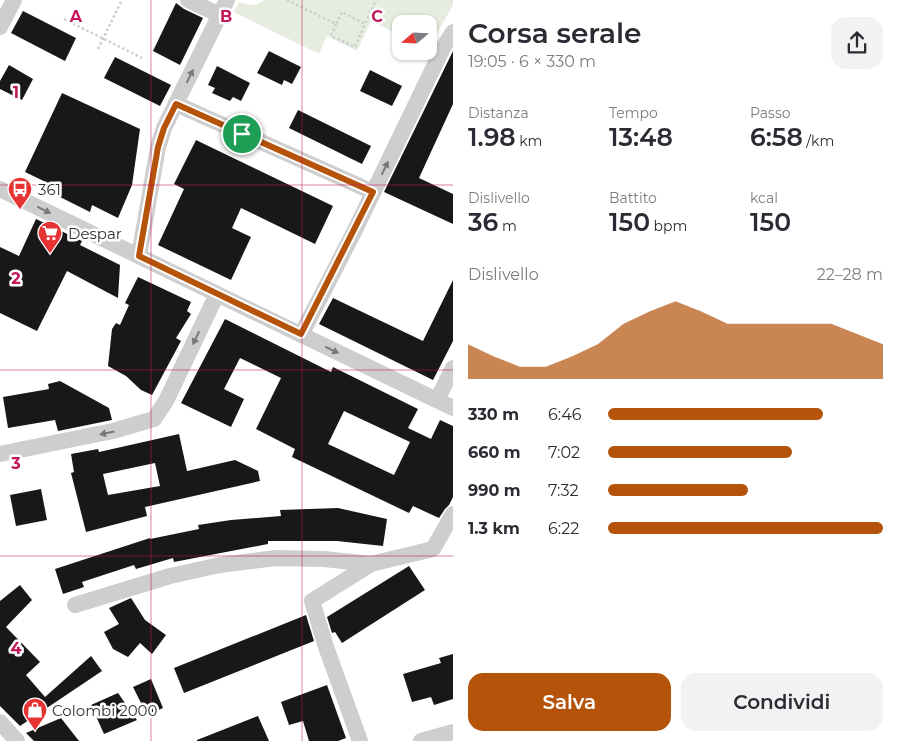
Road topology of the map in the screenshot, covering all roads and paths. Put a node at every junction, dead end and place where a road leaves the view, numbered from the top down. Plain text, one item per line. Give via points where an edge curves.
1 (14, 0) edge
2 (122, 0) edge
3 (188, 0) edge
4 (227, 0) edge
5 (287, 0) edge
6 (376, 0) edge
7 (220, 15) junction
8 (64, 20) dead end
9 (336, 24) junction
10 (365, 24) junction
11 (0, 27) edge
12 (453, 32) edge
13 (103, 39) junction
14 (98, 49) dead end
15 (142, 58) dead end
16 (176, 104) junction
17 (0, 189) edge
18 (373, 192) junction
19 (139, 256) junction
20 (217, 294) junction
21 (301, 334) junction
22 (453, 368) edge
23 (437, 400) junction
24 (453, 408) edge
25 (0, 454) edge
26 (450, 520) edge
27 (371, 564) junction
28 (75, 605) dead end
29 (0, 722) edge
30 (453, 732) edge
31 (17, 741) edge
32 (360, 741) edge
33 (421, 741) edge

1 - 11 street
2 - 13 path
3 - 7 street
4 - 7 street
5 - 9 path
6 - 10 path
16 -> 7 street
8 - 13 path
9 - 10 path via 342,12
9 - 10 path via 331,36 355,47
18 -> 12 street
13 - 14 path
13 - 15 path
16 - 18 street
16 - 19 street via 158,147
17 -> 19 street
18 - 21 street
19 - 20 street
20 - 21 street
20 -> 25 street via 154,420
21 -> 23 street
22 - 23 street
23 - 24 street
26 - 27 street via 433,549
27 - 28 street via 276,558 220,565 170,576
27 - 32 street via 312,601
29 - 31 street
30 - 33 street

